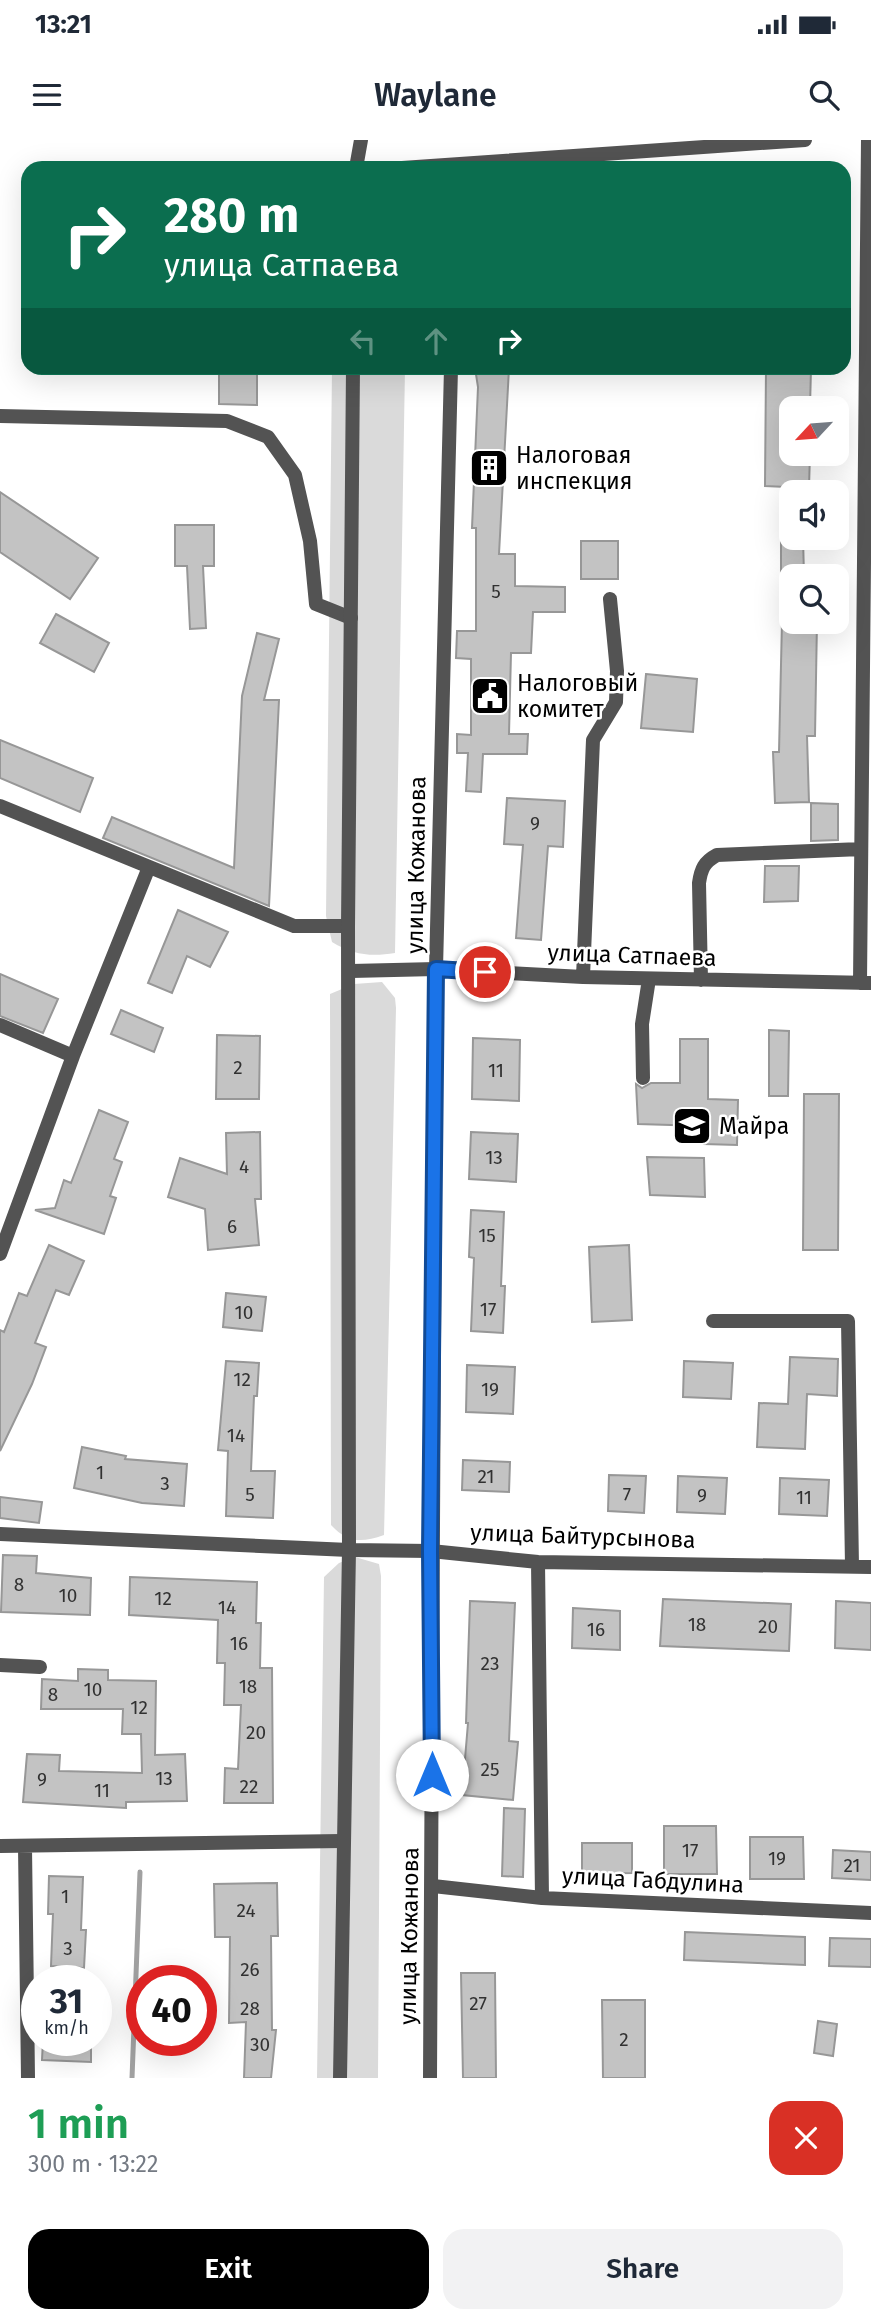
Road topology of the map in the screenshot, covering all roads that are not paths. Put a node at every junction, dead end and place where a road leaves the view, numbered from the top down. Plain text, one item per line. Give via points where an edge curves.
1 (361, 140) edge
2 (805, 140) edge
3 (868, 140) edge
4 (357, 161) edge
5 (522, 161) edge
6 (353, 375) edge
7 (451, 375) edge
8 (0, 416) edge
9 (610, 599) dead end
10 (351, 618) junction
11 (0, 806) edge
12 (861, 849) junction
13 (149, 867) junction
14 (348, 926) junction
15 (436, 969) junction
16 (351, 971) junction
17 (583, 978) junction
18 (649, 979) junction
19 (701, 980) junction
20 (866, 983) edge
21 (0, 1025) edge
22 (73, 1056) junction
23 (643, 1078) dead end
24 (0, 1254) edge
25 (713, 1321) dead end
26 (0, 1534) edge
27 (349, 1550) junction
28 (430, 1551) junction
29 (538, 1562) junction
30 (852, 1566) junction
31 (871, 1567) edge
32 (0, 1665) edge
33 (40, 1667) dead end
34 (342, 1841) junction
35 (0, 1846) edge
36 (25, 1847) junction
37 (433, 1886) junction
38 (542, 1898) junction
39 (871, 1913) edge
40 (28, 2078) edge
41 (340, 2078) edge
42 (430, 2078) edge

1 - 4 street
2 - 5 street
3 - 12 street
6 - 10 street
7 - 15 street, улица Кожанова
8 - 10 street via 228,421 268,437 295,475 310,541 316,604
9 - 17 street via 616,702 593,740
10 - 14 street
11 - 13 street
12 - 19 street via 717,855 710,859 701,868 699,883
12 - 20 street
13 - 14 street via 294,926
13 - 22 street
14 - 16 street
15 - 16 street, улица Сатпаева
15 - 17 street, улица Сатпаева
15 - 28 street, улица Кожанова
16 - 27 street
17 - 18 street, улица Сатпаева
18 - 19 street, улица Сатпаева
18 - 23 street via 642,1024
19 - 20 street, улица Сатпаева
21 - 22 street
22 - 24 street
25 - 30 street via 848,1321
26 - 27 street, улица Байтурсынова
27 - 28 street, улица Байтурсынова
27 - 34 street
28 - 29 street, улица Байтурсынова
28 - 37 street, улица Кожанова
29 - 30 street, улица Байтурсынова
29 - 38 street
30 - 31 street, улица Байтурсынова
32 - 33 street
34 - 36 street
34 - 41 street
35 - 36 street
36 - 40 street
37 - 38 street, улица Габдулина
37 - 42 street, улица Кожанова
38 - 39 street, улица Габдулина

